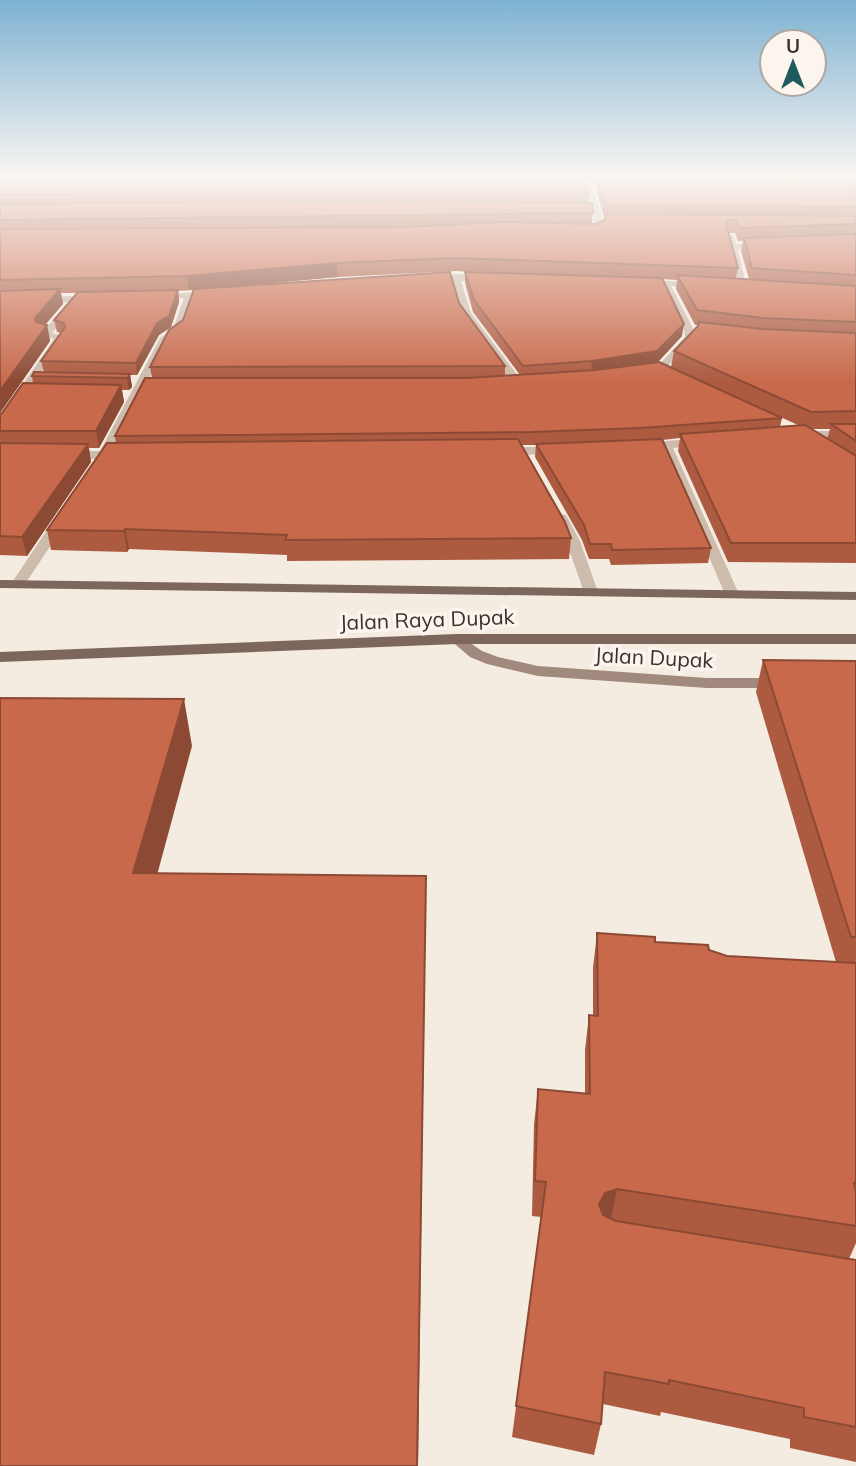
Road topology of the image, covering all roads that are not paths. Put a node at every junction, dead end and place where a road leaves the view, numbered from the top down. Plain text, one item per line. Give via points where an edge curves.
1 (781, 246) edge
2 (735, 247) joint
3 (456, 277) junction
4 (506, 278) edge
5 (417, 279) edge
6 (638, 282) edge
7 (665, 283) junction
8 (704, 285) edge
9 (731, 286) edge
10 (744, 286) junction
11 (757, 288) edge
12 (227, 293) edge
13 (189, 296) junction
14 (152, 298) edge
15 (101, 299) edge
16 (0, 300) edge
17 (75, 300) junction
18 (689, 331) junction
19 (704, 333) edge
20 (660, 369) junction
21 (646, 371) edge
22 (33, 379) junction
23 (46, 379) edge
24 (546, 382) edge
25 (505, 384) edge
26 (518, 384) junction
27 (691, 386) edge
28 (120, 396) edge
29 (134, 397) junction
30 (0, 427) edge
31 (856, 435) edge
32 (721, 441) edge
33 (666, 445) junction
34 (625, 448) edge
35 (824, 448) edge
36 (573, 450) edge
37 (490, 452) edge
38 (53, 454) edge
39 (105, 455) junction
40 (130, 455) edge
41 (91, 475) edge
42 (70, 505) edge
43 (555, 507) edge
44 (0, 584) edge
45 (18, 584) junction
46 (592, 592) junction
47 (732, 594) junction
48 (855, 594) edge
49 (457, 639) junction
50 (856, 639) edge
51 (0, 657) edge
52 (802, 683) edge

1 - 2 street
2 - 10 street
3 - 4 street
3 - 5 street
3 - 26 street via 466,313
6 - 7 street
7 - 8 street
7 - 18 street
9 - 10 street
10 - 11 street
12 - 13 street
13 - 14 street
13 - 29 street via 177,331 165,338
15 - 17 street
16 - 17 street
17 - 22 street via 46,335 60,337
18 - 19 street
18 - 20 street via 690,338
20 - 21 street
20 - 27 street
22 - 23 street
22 - 30 street via 28,394
24 - 26 street
25 - 26 street
28 - 29 street
29 - 39 street
31 - 35 street via 794,433
32 - 33 street
33 - 34 street
33 - 47 street
36 - 37 street via 526,457
38 - 39 street
39 - 40 street
39 - 41 street
42 - 45 street
43 - 46 street
44 - 45 main road, Jalan Raya Dupak
45 - 46 main road, Jalan Raya Dupak
46 - 47 main road, Jalan Raya Dupak
47 - 48 main road, Jalan Raya Dupak
49 - 50 main road, Jalan Raya Dupak
49 - 51 main road, Jalan Raya Dupak
49 - 52 main road, Jalan Dupak via 493,661 538,671 707,683

